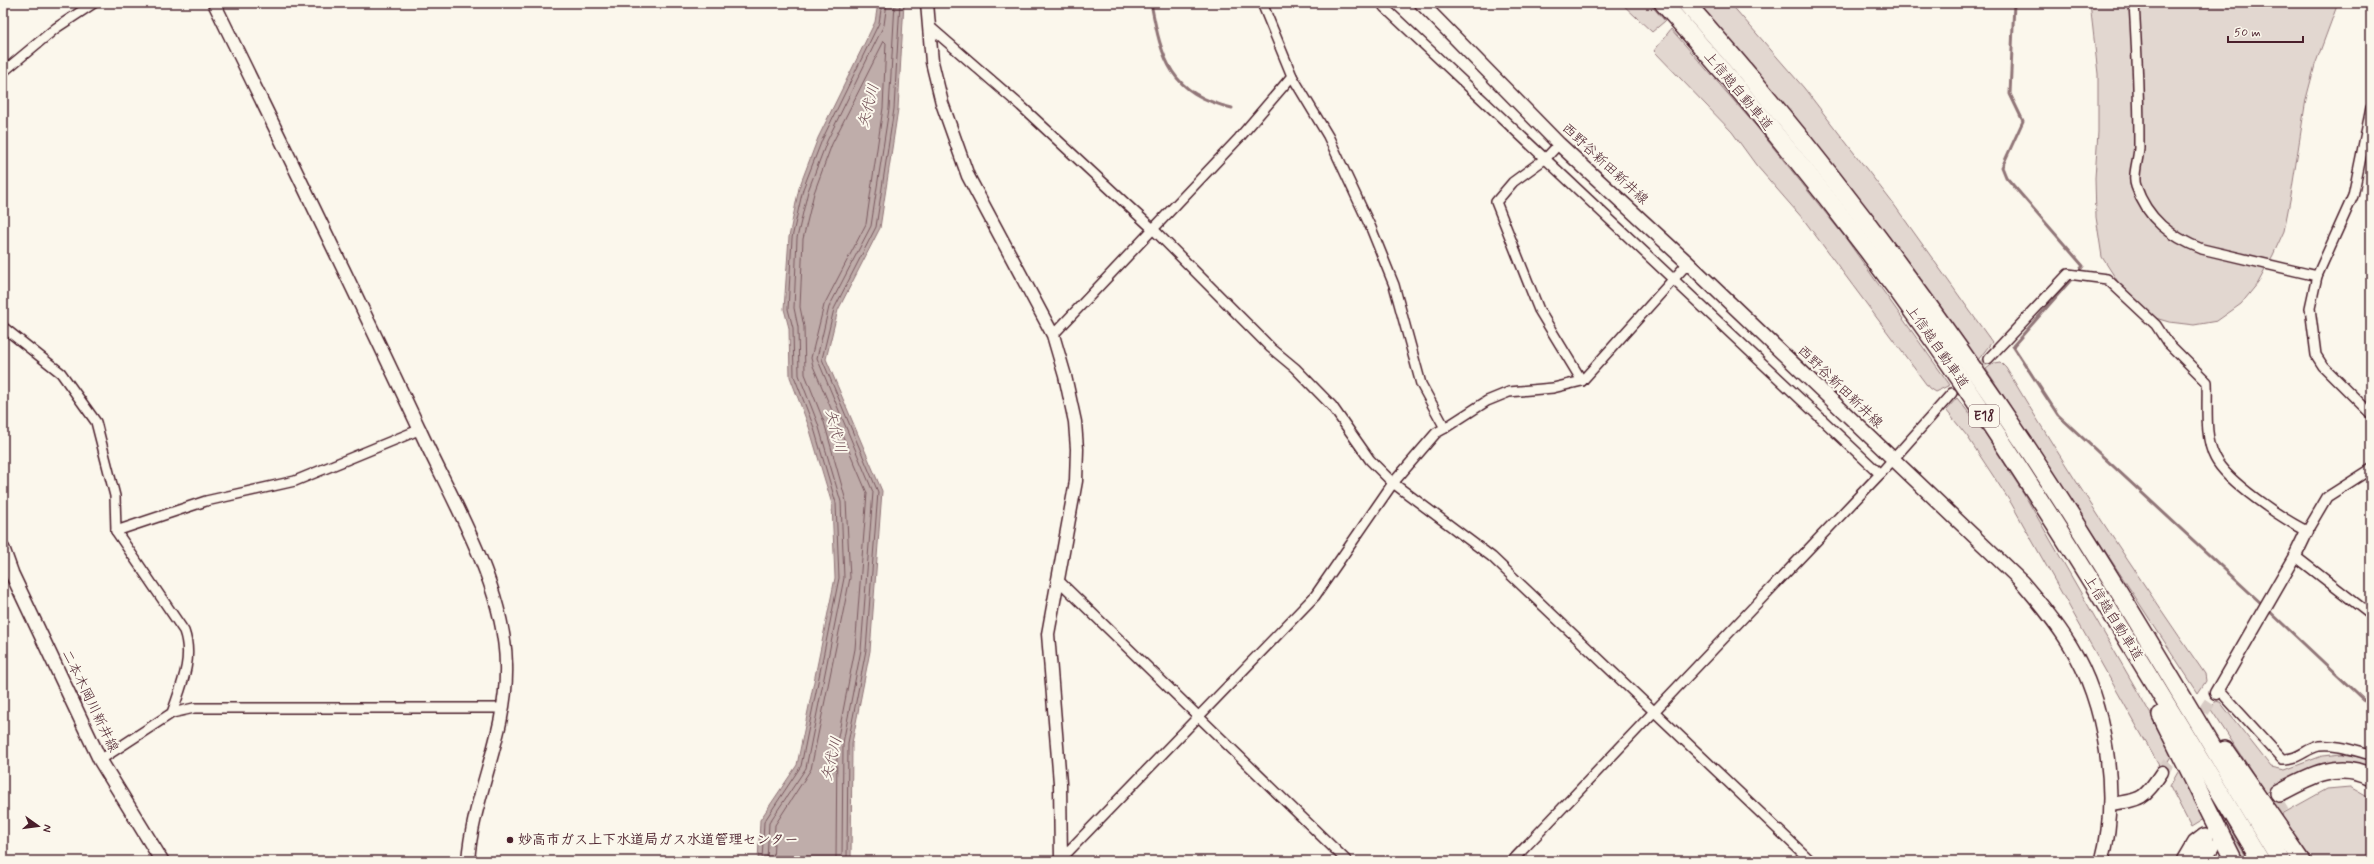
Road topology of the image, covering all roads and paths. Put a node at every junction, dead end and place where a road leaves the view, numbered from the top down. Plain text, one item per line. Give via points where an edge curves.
1 (94, 3) edge
2 (214, 3) edge
3 (927, 3) edge
4 (1262, 3) edge
5 (1385, 3) edge
6 (1422, 3) edge
7 (1663, 3) edge
8 (1686, 3) edge
9 (2134, 3) edge
10 (929, 26) junction
11 (3, 72) edge
12 (1292, 76) junction
13 (2371, 108) edge
14 (1559, 144) junction
15 (1546, 158) junction
16 (1154, 230) junction
17 (1688, 263) junction
18 (2317, 276) junction
19 (1674, 278) junction
20 (3, 327) edge
21 (1053, 335) junction
22 (1988, 359) tunnel mouth
23 (1582, 381) junction
24 (1952, 393) tunnel mouth
25 (2371, 414) edge
26 (1445, 428) junction
27 (421, 429) junction
28 (1893, 460) junction
29 (2371, 469) edge
30 (1880, 474) junction
31 (1393, 483) junction
32 (2049, 515) junction
33 (116, 531) junction
34 (2307, 531) junction
35 (3, 549) edge
36 (2295, 556) junction
37 (8, 575) edge
38 (1057, 579) junction
39 (2371, 615) edge
40 (2138, 625) junction
41 (2217, 691) joint
42 (503, 708) junction
43 (1654, 711) junction
44 (172, 713) junction
45 (1199, 717) junction
46 (2371, 755) edge
47 (100, 760) junction
48 (2162, 772) tunnel mouth
49 (2371, 776) edge
50 (2371, 789) edge
51 (2110, 804) junction
52 (1061, 860) edge
53 (162, 861) edge
54 (468, 861) edge
55 (1347, 861) edge
56 (1512, 861) edge
57 (1811, 861) edge
58 (2102, 861) edge
59 (2186, 861) edge
60 (2199, 861) edge
61 (2234, 861) edge
62 (2260, 861) edge
63 (2281, 861) edge
64 (2302, 861) edge

1 - 11 street via 56,28
2 - 27 street
3 - 10 street
4 - 12 street
5 - 15 street via 1384,7
6 - 14 main road, 西野谷新田新井線
7 - 32 highway, 上信越自動車道 / E18 via 1773,132 1871,257 1939,350
8 - 40 highway, 上信越自動車道 / E18 via 1791,126 1911,281 2029,450
9 - 18 street via 2139,80 2139,158 2135,184 2143,203 2161,226 2186,243
10 - 16 street via 1021,106
10 - 21 street via 932,62 942,103 968,176
12 - 16 street
12 - 26 street via 1328,136 1371,228 1394,285 1421,384
13 - 18 street via 2353,196
14 - 15 street
14 - 17 main road, 西野谷新田新井線
15 - 19 street
15 - 23 street via 1513,182 1496,202 1539,310
16 - 21 street
16 - 31 street via 1332,406 1370,460
17 - 19 street
17 - 28 main road, 西野谷新田新井線
18 - 25 street via 2310,308 2316,355 2323,366
19 - 23 street
19 - 30 street
20 - 33 street via 61,373 96,422 114,496
21 - 38 street via 1070,395 1077,449 1076,481
22 - 34 street via 2068,274 2107,280 2156,325 2167,342 2207,382 2209,435 2214,458 2229,475 2271,511
23 - 26 street via 1553,388 1508,392 1487,401
24 - 28 street
26 - 31 street via 1436,433
27 - 33 street via 295,481 206,501
27 - 42 street via 490,584 504,637 506,657
28 - 30 street
28 - 51 main road, 西野谷新田新井線 via 2022,582 2071,646 2082,668 2101,728 2107,760
29 - 34 street via 2327,497
30 - 43 street
31 - 43 street via 1492,557
31 - 45 street via 1315,596
32 - 61 highway via 2079,573 2156,706
32 - 62 highway, 上信越自動車道 / E18
33 - 44 street via 184,631 188,642 188,663
34 - 36 street
35 - 37 main road, 二本木岡川新井線
36 - 39 street
36 - 41 street
37 - 47 main road, 二本木岡川新井線
38 - 45 street
38 - 52 street via 1048,634 1060,783
40 - 63 highway, 上信越自動車道 / E18
40 - 64 highway
41 - 46 street via 2282,759 2293,760 2318,746 2337,746
42 - 44 street via 228,707 194,708
42 - 54 street via 470,832
43 - 56 street
43 - 57 street
44 - 47 street
45 - 52 street
45 - 55 street
47 - 53 main road, 二本木岡川新井線
48 - 51 street via 2148,793 2136,801
49 - 50 highway via 2350,770 2321,772 2282,798 2332,781 2356,782
51 - 58 main road, 西野谷新田新井線
59 - 60 highway via 2196,844 2208,842

